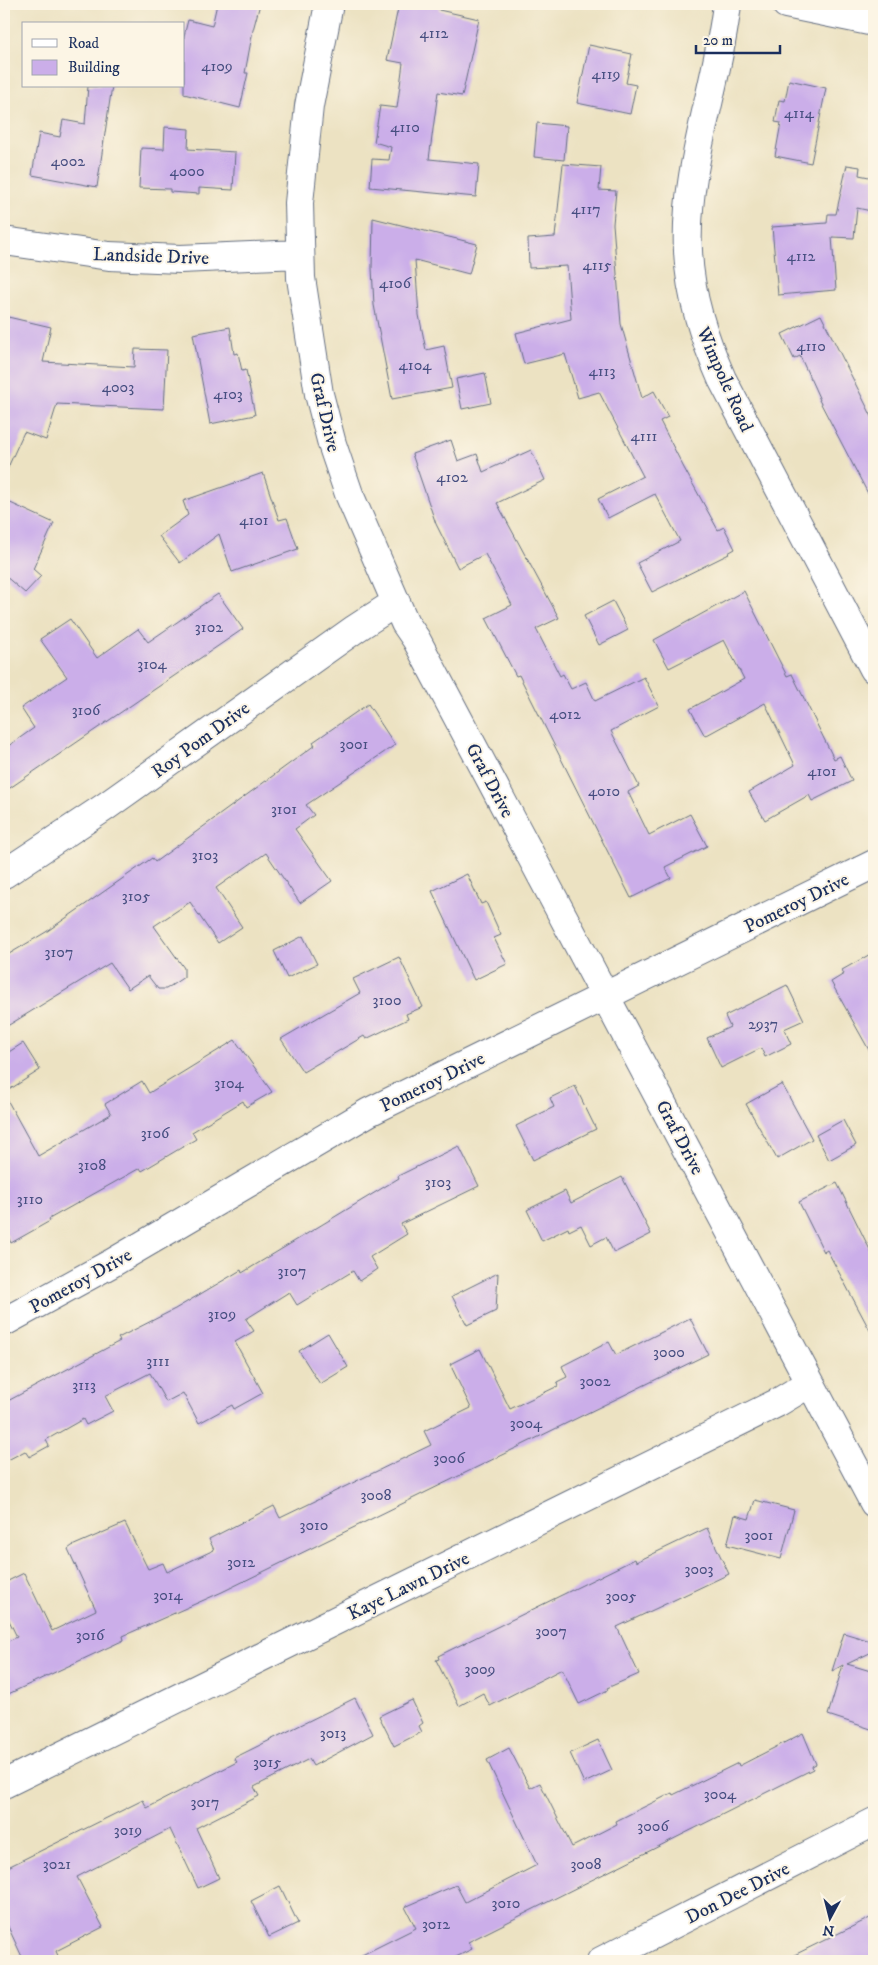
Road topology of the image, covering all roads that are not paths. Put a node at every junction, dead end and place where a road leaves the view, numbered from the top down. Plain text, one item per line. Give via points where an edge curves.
1 (329, 4) edge
2 (727, 4) edge
3 (786, 4) edge
4 (874, 22) edge
5 (4, 240) edge
6 (299, 254) junction
7 (396, 603) junction
8 (874, 669) edge
9 (874, 864) edge
10 (4, 874) edge
11 (605, 995) junction
12 (4, 1322) edge
13 (810, 1383) junction
14 (874, 1503) edge
15 (4, 1784) edge
16 (874, 1822) edge
17 (601, 1961) edge

1 - 6 street, Graf Drive via 308,106 299,203
2 - 8 street, Wimpole Road via 692,185 688,250 697,312 708,348 730,396
3 - 4 street
5 - 6 street, Landside Drive via 109,256 180,259
6 - 7 street, Graf Drive via 319,394 332,444 348,494
7 - 10 street, Roy Pom Drive
7 - 11 street, Graf Drive
9 - 11 street, Pomeroy Drive
11 - 12 street, Pomeroy Drive via 369,1112 112,1264
11 - 13 street, Graf Drive
13 - 14 street, Graf Drive
13 - 15 street, Kaye Lawn Drive via 777,1403
16 - 17 street, Don Dee Drive

